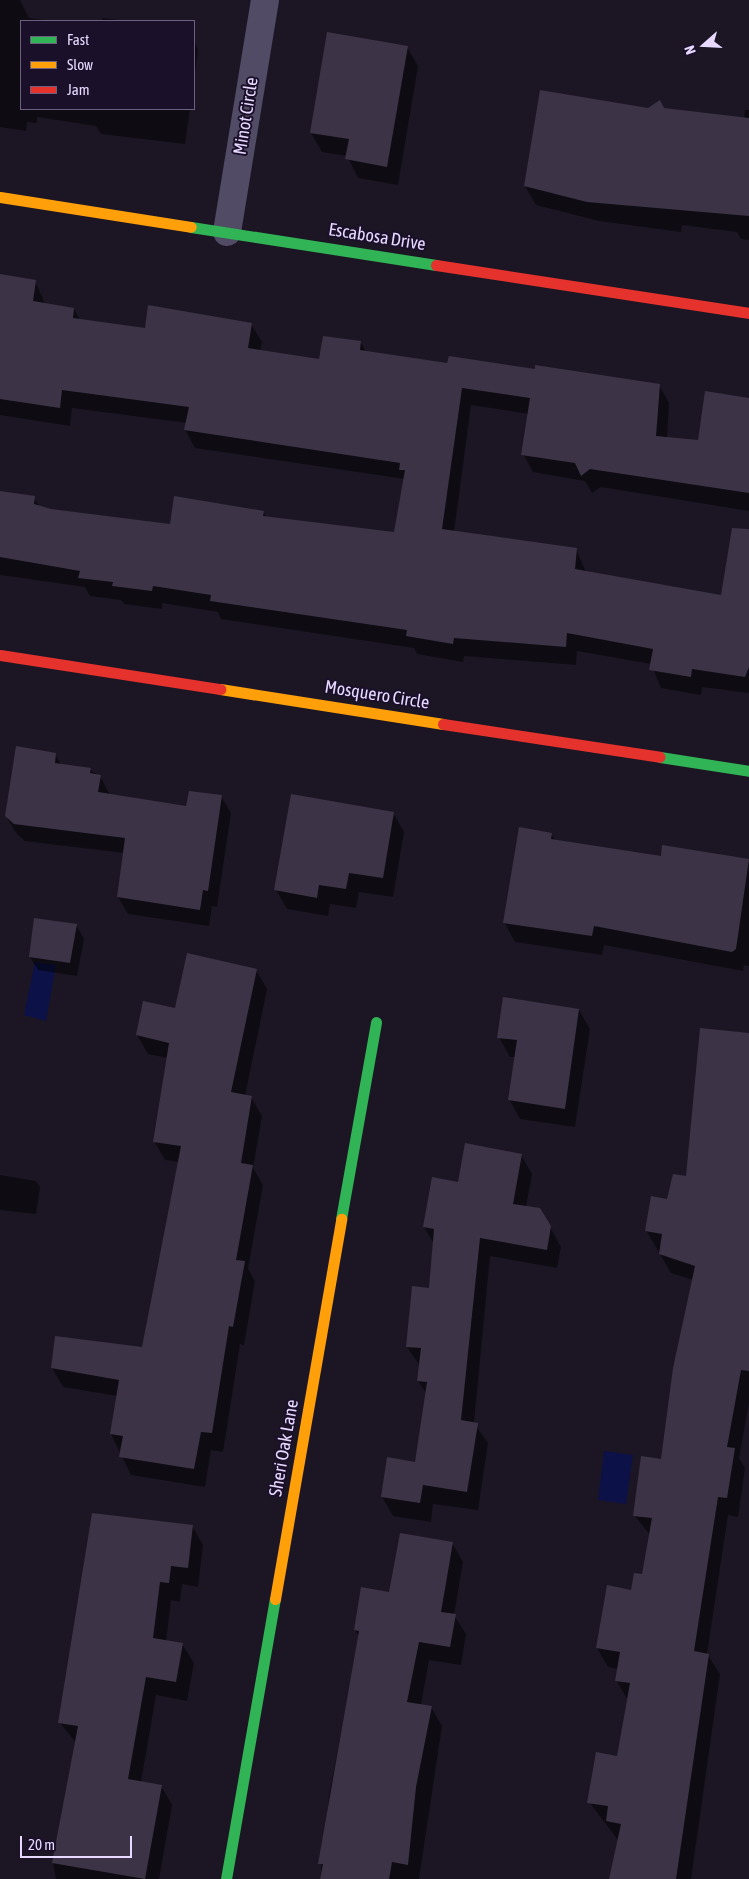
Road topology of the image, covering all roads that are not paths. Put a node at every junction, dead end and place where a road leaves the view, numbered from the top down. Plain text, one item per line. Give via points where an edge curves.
1 (265, 0) edge
2 (0, 196) edge
3 (227, 232) junction
4 (749, 313) edge
5 (0, 654) edge
6 (749, 771) edge
7 (376, 1022) dead end
8 (226, 1879) edge

1 - 3 street, Minot Circle
2 - 3 street, Escabosa Drive
3 - 4 street, Escabosa Drive
5 - 6 street, Mosquero Circle
7 - 8 street, Sheri Oak Lane

